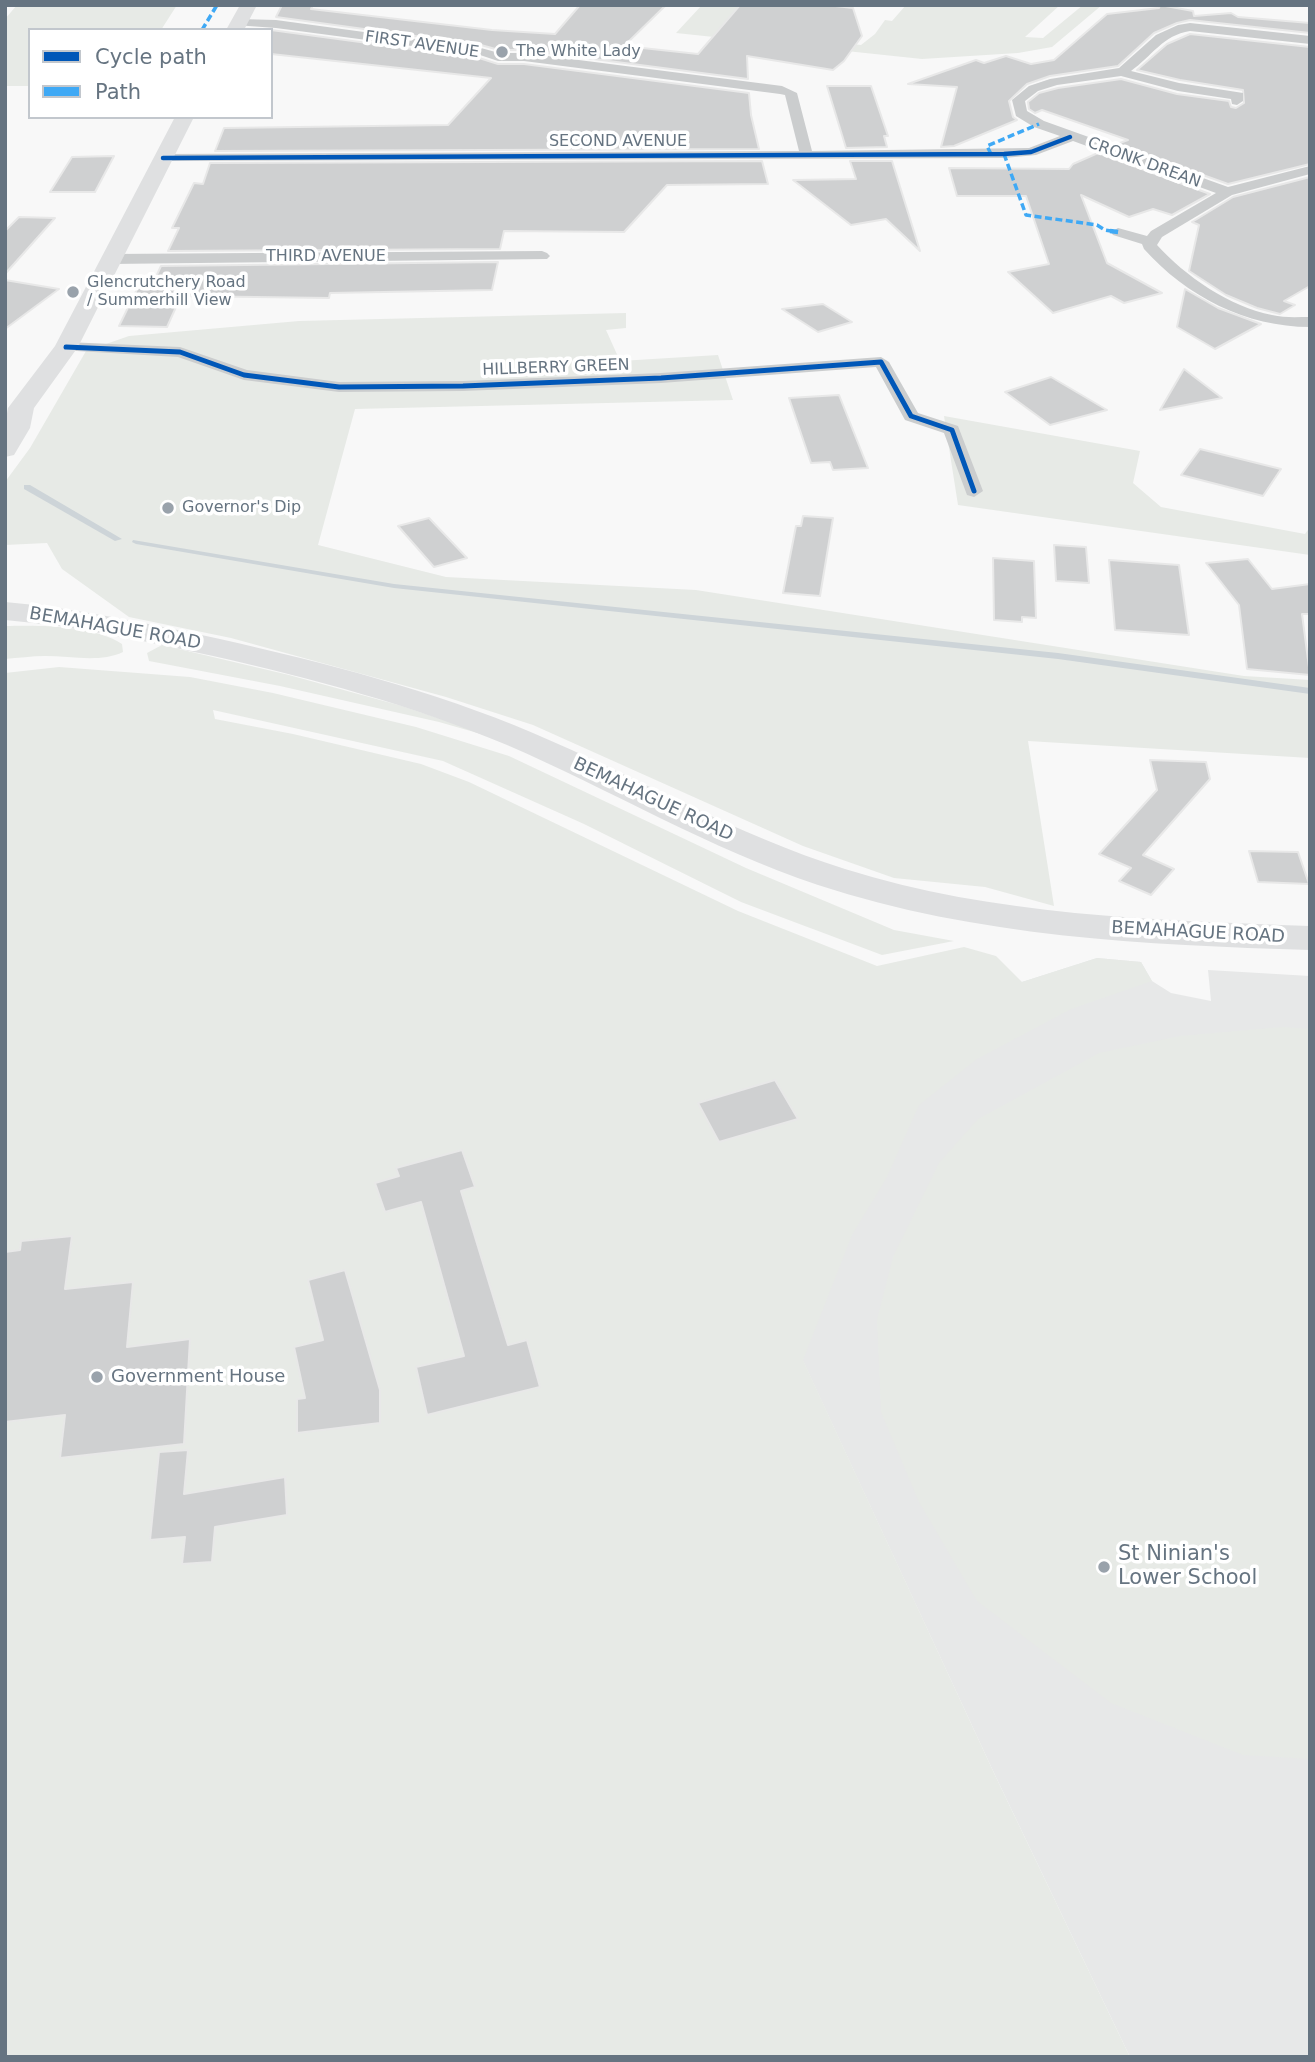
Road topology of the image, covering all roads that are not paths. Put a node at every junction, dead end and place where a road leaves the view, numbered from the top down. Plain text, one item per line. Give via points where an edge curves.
1 (249, 5) edge
2 (237, 27) edge
3 (1310, 40) edge
4 (1121, 72) junction
5 (1238, 96) dead end
6 (184, 119) edge
7 (1070, 137) junction
8 (807, 156) junction
9 (163, 158) junction
10 (1310, 170) edge
11 (1227, 192) junction
12 (1118, 232) dead end
13 (1150, 242) junction
14 (542, 256) dead end
15 (110, 259) junction
16 (1310, 322) edge
17 (66, 347) junction
18 (5, 449) edge
19 (974, 491) dead end
20 (5, 611) edge
21 (1310, 938) edge

1 - 2 highway
2 - 8 street, FIRST AVENUE via 276,24 498,57 782,90 790,93
3 - 4 street via 1176,28
4 - 5 street, CRONK DREAN
4 - 7 street, CRONK DREAN via 1051,84 1018,100 1028,119
6 - 9 highway
7 - 8 street, SECOND AVENUE via 1023,153
7 - 11 street, CRONK DREAN
8 - 9 street, SECOND AVENUE
9 - 15 highway
10 - 11 street, CRONK DREAN
11 - 13 street, CRONK DREAN
12 - 13 street
13 - 16 street via 1160,260 1199,287 1270,320
14 - 15 street, THIRD AVENUE
15 - 17 highway
17 - 18 highway via 22,408
17 - 19 street, HILLBERRY GREEN via 180,352 244,375 338,387 661,378 881,362 911,416 953,430
20 - 21 highway, BEMAHAGUE ROAD via 127,627 366,685 475,720 730,837 829,876 915,901 1083,928

